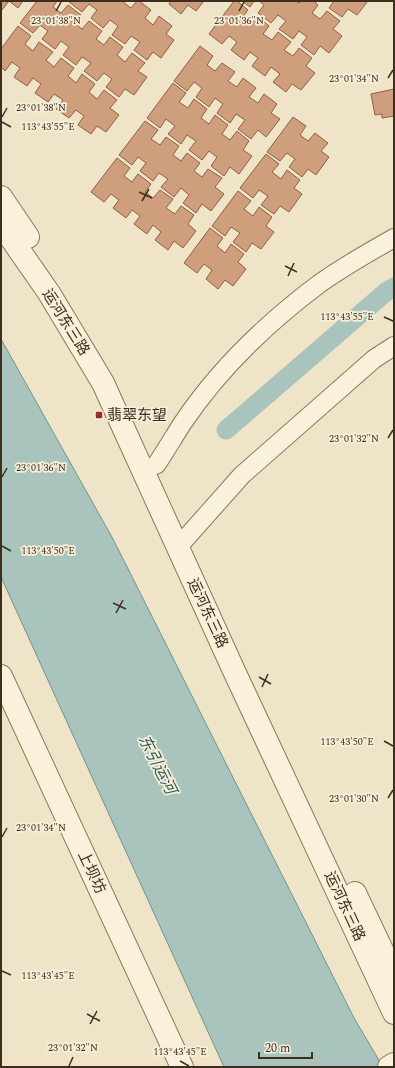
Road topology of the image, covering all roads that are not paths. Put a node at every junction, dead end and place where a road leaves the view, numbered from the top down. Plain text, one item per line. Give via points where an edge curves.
1 (1, 197) edge
2 (1, 224) edge
3 (394, 238) edge
4 (394, 346) edge
5 (156, 465) junction
6 (183, 541) junction
7 (1, 676) edge
8 (394, 975) edge
9 (394, 1013) edge
10 (394, 1064) edge
11 (182, 1067) edge
12 (389, 1067) edge

1 - 5 street, 运河东三路 via 61,284 115,373
2 - 6 street, 运河东三路 via 49,293 103,383
3 - 5 street via 320,283 281,314 245,348 212,384 182,423
4 - 6 street via 374,359 242,475
5 - 6 street, 运河东三路
6 - 8 street, 运河东三路 via 247,663
6 - 9 street, 运河东三路
7 - 11 street, 上坝坊
10 - 12 street

